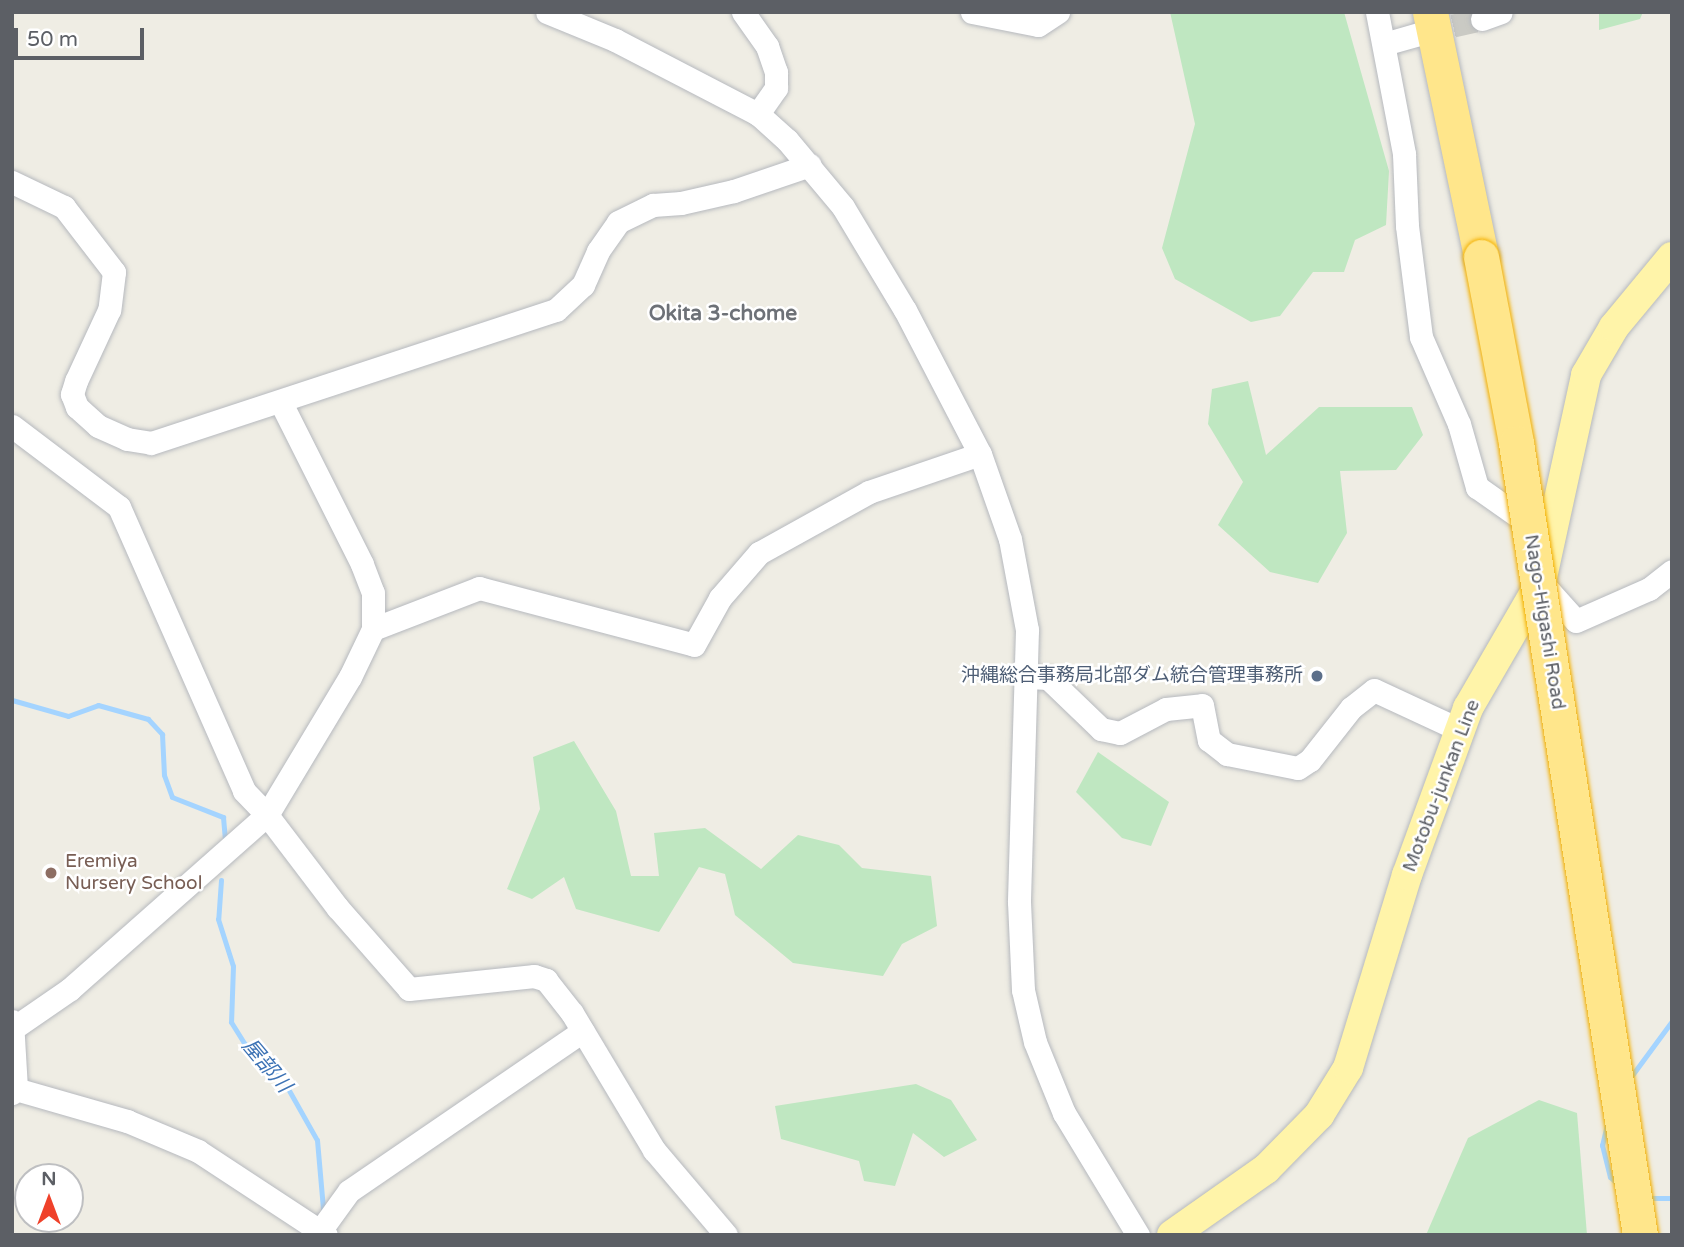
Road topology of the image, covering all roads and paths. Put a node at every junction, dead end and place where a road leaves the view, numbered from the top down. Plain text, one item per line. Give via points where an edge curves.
1 (547, 12) edge
2 (743, 12) edge
3 (972, 12) edge
4 (1058, 12) edge
5 (1377, 12) edge
6 (1424, 23) edge
7 (1384, 44) junction
8 (758, 114) junction
9 (810, 165) junction
10 (12, 181) edge
11 (1672, 257) edge
12 (280, 401) junction
13 (12, 426) edge
14 (980, 454) junction
15 (1553, 541) junction
16 (1672, 571) edge
17 (1541, 582) junction
18 (373, 629) junction
19 (1028, 677) junction
20 (1460, 730) junction
21 (267, 815) junction
22 (14, 1024) edge
23 (583, 1031) junction
24 (14, 1090) edge
25 (323, 1233) edge
26 (726, 1235) edge
27 (1138, 1235) edge
28 (1172, 1235) edge
29 (1640, 1235) edge

1 - 8 street via 615,40
2 - 8 street via 767,46 776,72 776,88
3 - 4 street via 1038,25
5 - 7 street
6 - 7 street
6 - 29 highway, Nago-Higashi Road, bridge via 1481,257 1516,443
7 - 15 street via 1404,155 1407,226 1421,337 1459,424 1477,487
8 - 9 street
9 - 12 street via 734,191 681,204 653,205 618,222 583,285 556,310
9 - 14 street via 843,207 905,310
10 - 12 street via 64,207 114,272 109,310 72,394 77,407 98,426 127,439 151,443
11 - 15 main road, Motobu-junkan Line via 1615,327 1586,374
12 - 18 street via 362,564 373,593
13 - 21 street via 119,507 244,791
14 - 18 street via 869,492 759,553 720,598 694,645 479,588
14 - 19 street via 1021,584
15 - 17 main road, Motobu-junkan Line
16 - 17 street via 1649,589 1576,621
17 - 20 main road, Motobu-junkan Line via 1468,708
18 - 21 street via 350,677
19 - 20 street via 1048,678 1101,729 1120,733 1166,709 1202,705 1209,740 1227,754 1298,768 1310,760 1351,708 1374,690
19 - 27 street via 1019,902 1023,990 1035,1042 1064,1112
20 - 28 main road, Motobu-junkan Line via 1407,876 1348,1068 1319,1115 1266,1169
21 - 22 street via 70,989
21 - 23 street via 337,908 409,989 534,975 546,980
22 - 24 street
23 - 25 street via 349,1191
23 - 26 street via 654,1150
24 - 25 street via 127,1121 198,1151

